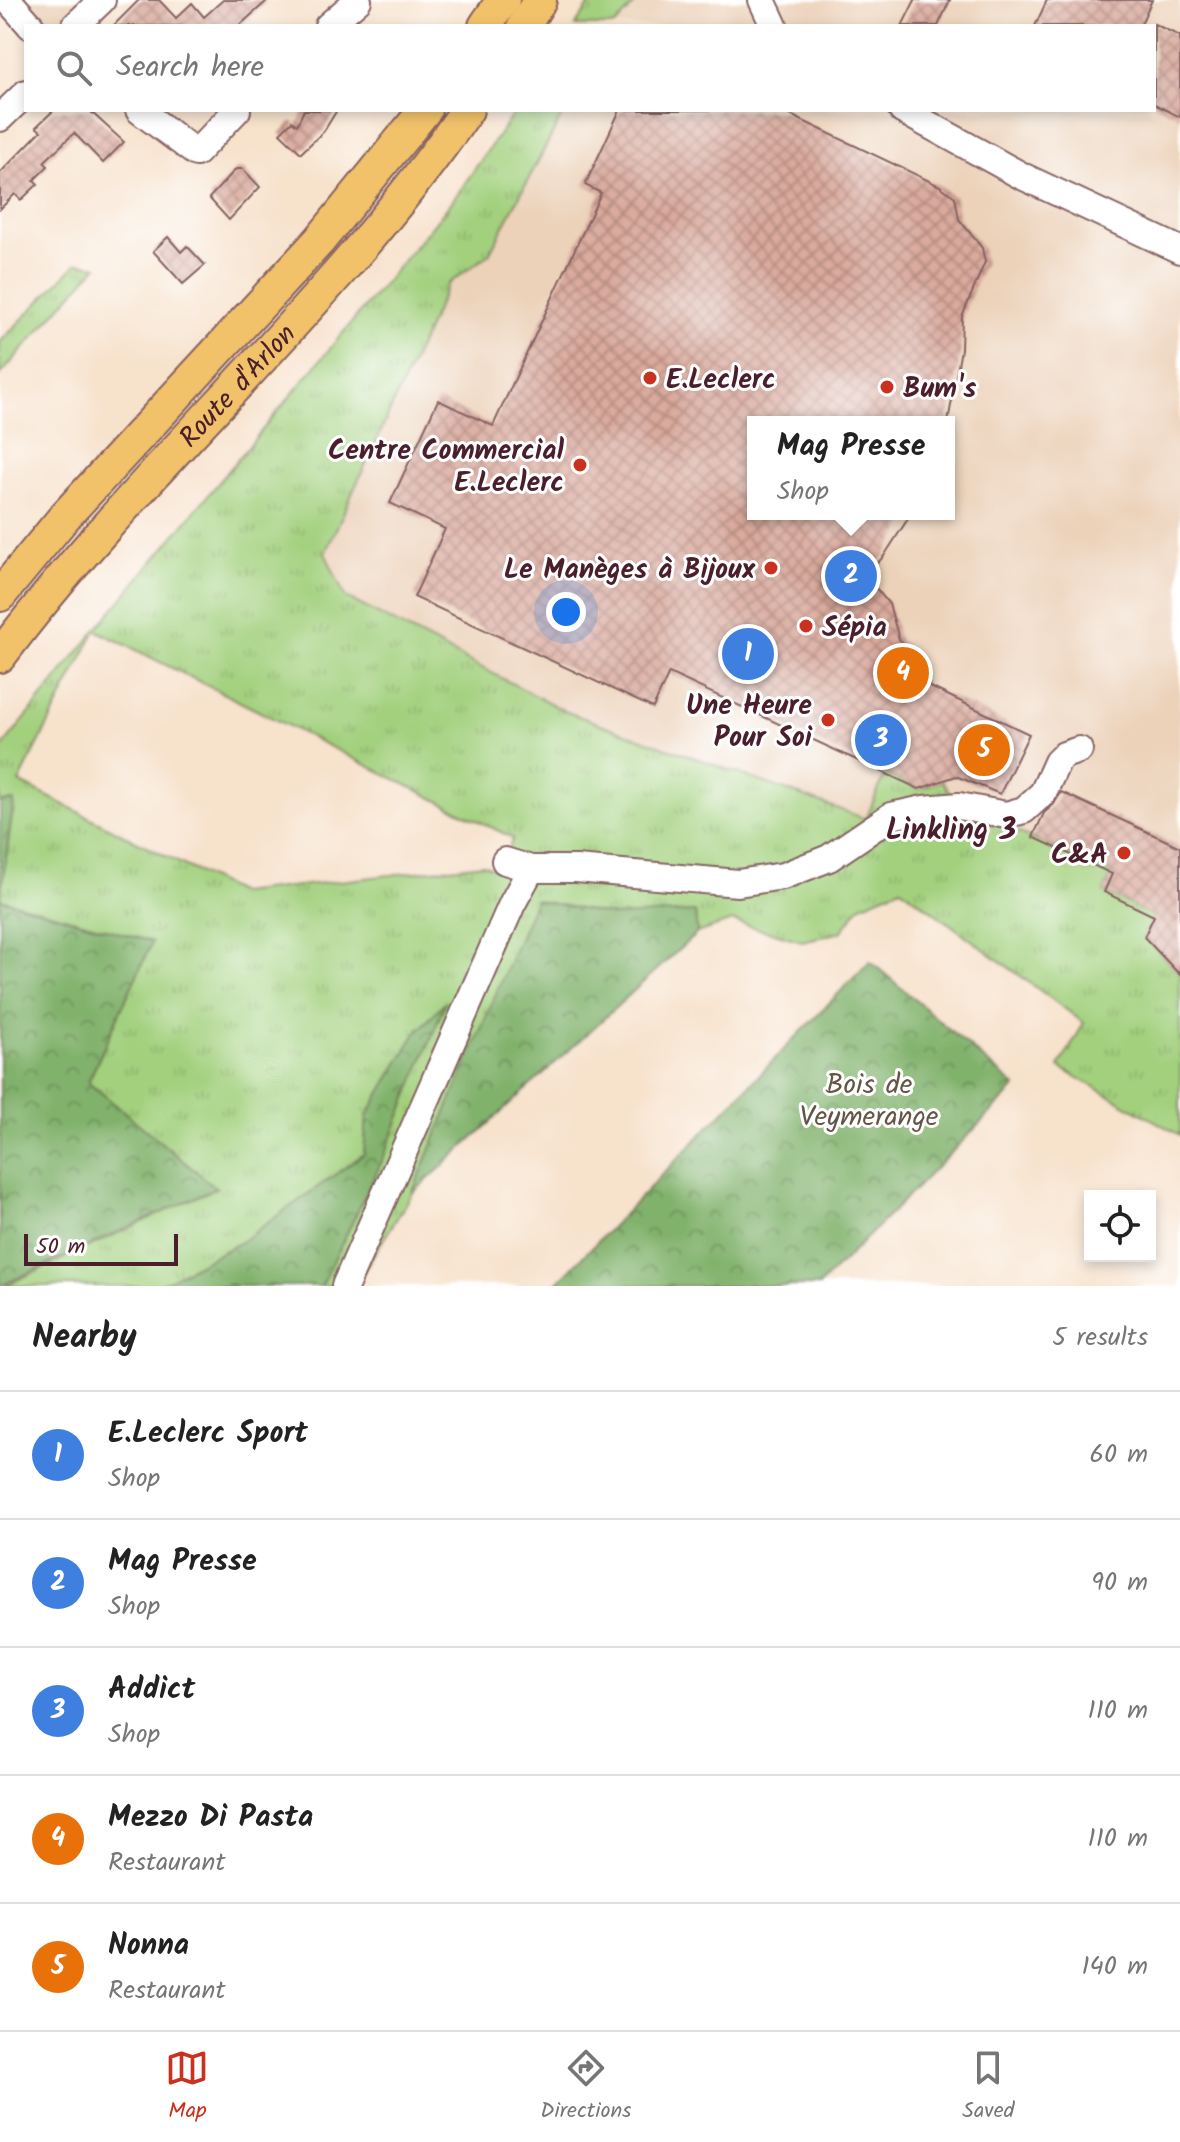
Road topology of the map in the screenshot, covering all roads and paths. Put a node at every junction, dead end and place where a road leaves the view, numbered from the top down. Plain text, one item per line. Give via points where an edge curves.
1 (8, 0) edge
2 (102, 0) edge
3 (358, 0) edge
4 (503, 0) edge
5 (540, 0) edge
6 (762, 0) edge
7 (29, 24) edge
8 (77, 24) edge
9 (330, 24) edge
10 (486, 24) edge
11 (525, 24) edge
12 (773, 24) edge
13 (24, 95) edge
14 (142, 112) edge
15 (235, 112) edge
16 (423, 112) edge
17 (466, 112) edge
18 (906, 112) edge
19 (0, 118) edge
20 (1180, 250) edge
21 (0, 595) edge
22 (0, 656) edge
23 (1079, 750) dead end
24 (505, 861) dead end
25 (531, 869) junction
26 (345, 1286) edge

1 - 7 street
2 - 8 street
3 - 9 street
4 - 10 main road
5 - 11 main road
6 - 12 street
13 - 19 street
14 - 15 street via 196,153
16 - 21 main road, Route d'Arlon via 319,241 66,515
17 - 22 main road, Route d'Arlon via 398,203 138,489
18 - 20 street via 1022,176
23 - 25 street via 1057,762 1043,793 1024,810 1006,815 959,806 891,816 829,858 783,876 738,883
24 - 25 street
25 - 26 street

